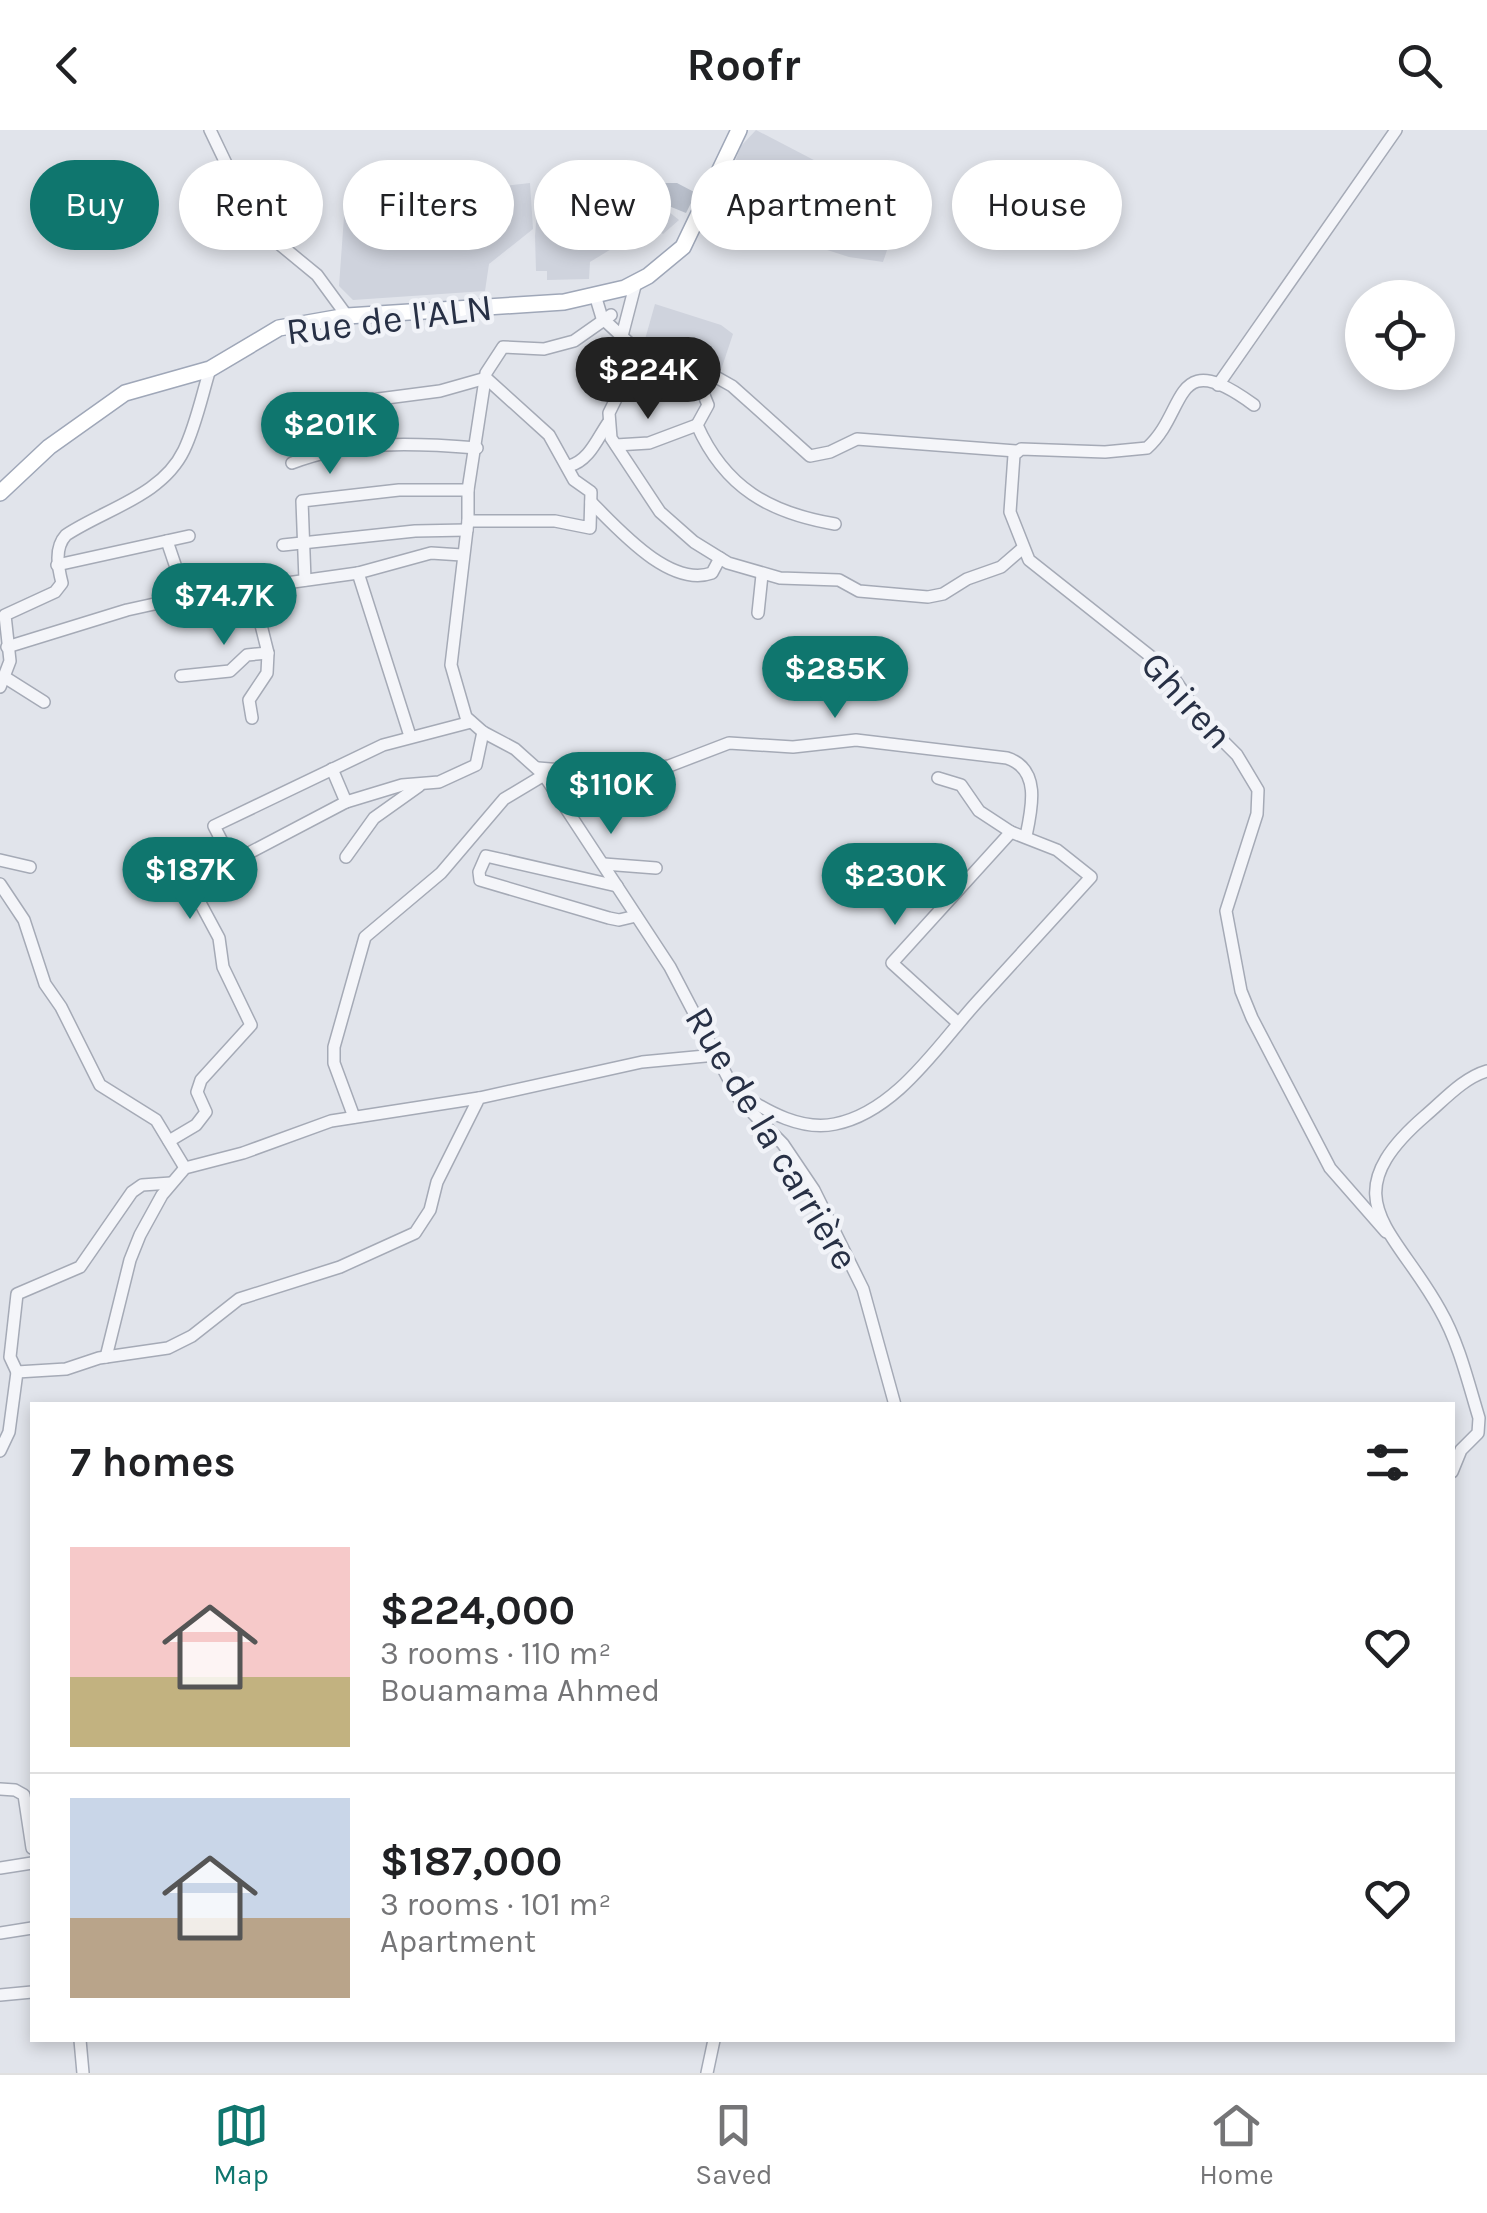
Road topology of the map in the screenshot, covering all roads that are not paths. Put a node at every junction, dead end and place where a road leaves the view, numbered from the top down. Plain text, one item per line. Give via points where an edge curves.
1 (210, 130) edge
2 (738, 130) edge
3 (1396, 130) edge
4 (636, 282) junction
5 (614, 290) junction
6 (595, 295) junction
7 (347, 316) junction
8 (608, 320) junction
9 (622, 336) junction
10 (639, 352) junction
11 (210, 369) junction
12 (486, 378) junction
13 (697, 378) junction
14 (1218, 385) junction
15 (1254, 405) dead end
16 (294, 410) dead end
17 (608, 423) junction
18 (698, 425) junction
19 (616, 445) junction
20 (477, 448) junction
21 (1016, 452) junction
22 (292, 464) dead end
23 (569, 466) junction
24 (468, 490) junction
25 (0, 494) edge
26 (591, 502) junction
27 (834, 524) dead end
28 (468, 525) junction
29 (190, 536) dead end
30 (168, 541) junction
31 (301, 542) junction
32 (283, 544) dead end
33 (1024, 548) junction
34 (462, 555) junction
35 (720, 558) junction
36 (57, 565) junction
37 (358, 573) junction
38 (762, 575) junction
39 (304, 580) junction
40 (250, 585) junction
41 (186, 597) junction
42 (758, 613) dead end
43 (8, 647) junction
44 (268, 653) junction
45 (181, 676) dead end
46 (3, 682) edge
47 (44, 702) dead end
48 (252, 718) dead end
49 (470, 722) junction
50 (483, 732) junction
51 (410, 736) junction
52 (332, 769) junction
53 (541, 772) junction
54 (938, 778) dead end
55 (420, 786) junction
56 (346, 802) junction
57 (662, 804) dead end
58 (568, 808) junction
59 (1011, 832) junction
60 (1026, 836) junction
61 (346, 857) dead end
62 (0, 860) edge
63 (232, 860) junction
64 (604, 864) junction
65 (30, 868) dead end
66 (656, 868) dead end
67 (0, 884) edge
68 (617, 886) junction
69 (636, 916) junction
70 (958, 1023) junction
71 (716, 1055) junction
72 (1487, 1071) edge
73 (729, 1082) junction
74 (479, 1098) junction
75 (354, 1117) junction
76 (169, 1142) junction
77 (185, 1168) junction
78 (171, 1183) junction
79 (1386, 1232) junction
80 (106, 1357) junction
81 (17, 1372) junction
82 (893, 1402) edge
83 (1482, 1437) edge
84 (0, 1451) edge
85 (1455, 1465) edge
86 (0, 1790) edge
87 (30, 1835) edge
88 (30, 1863) edge
89 (0, 1868) edge
90 (30, 1928) edge
91 (0, 1933) edge
92 (30, 1992) edge
93 (0, 1995) edge
94 (80, 2042) edge
95 (714, 2042) edge
96 (83, 2073) edge
97 (707, 2073) edge

1 - 7 street via 255,224 317,275
2 - 4 main road, Rue de l'ALN via 684,246
3 - 14 street
4 - 5 main road, Rue de l'ALN
4 - 9 street
5 - 6 main road, Rue de l'ALN
5 - 8 street
6 - 7 main road, Rue de l'ALN
6 - 8 street
7 - 11 main road, Rue de l'ALN via 279,328
8 - 9 street
8 - 12 street via 574,341 544,349 503,347
9 - 10 street
10 - 13 street
10 - 17 street
11 - 25 main road, Rue de l'ALN via 125,394 49,447
11 - 36 street via 173,468 141,494 66,535
12 - 16 street via 440,391
12 - 20 street
12 - 23 street via 549,435
13 - 18 street via 708,405
13 - 21 street via 732,386 810,456 857,440
14 - 15 street
14 - 21 street via 1200,382 1178,394 1147,448
17 - 19 street
17 - 23 street via 590,451
18 - 19 street via 663,440
18 - 27 street via 722,467 758,500
19 - 35 street via 660,512
20 - 22 street via 350,447
20 - 24 street
21 - 33 street, Ghiren via 1010,512
23 - 26 street via 574,480 592,492
24 - 28 street
24 - 31 street via 302,501
26 - 28 street via 590,528 554,521
26 - 35 street via 633,544 682,576 712,573
28 - 31 street
28 - 34 street
29 - 30 street
30 - 36 street
30 - 41 street
31 - 32 street
31 - 39 street
33 - 38 street via 1001,567 936,596
33 - 79 street, Ghiren via 1030,560 1169,671 1252,778 1259,803 1226,911 1241,991 1330,1168
34 - 37 street via 431,552
34 - 49 street via 451,665
35 - 38 street
36 - 43 street via 62,583 55,592 5,615
37 - 39 street
37 - 51 street
38 - 42 street
39 - 40 street
40 - 41 street
40 - 44 street
41 - 43 street
43 - 46 street
44 - 45 street via 247,655 230,672
44 - 48 street via 267,672 250,700
46 - 47 street
49 - 50 street, Rue de la carrière
49 - 51 street
50 - 53 street, Rue de la carrière
50 - 55 street via 472,769
51 - 52 street
52 - 56 street
52 - 63 street via 214,826
53 - 58 street, Rue de la carrière
53 - 60 street via 612,774 670,766 729,743 793,747 856,740 1006,758 1030,779
53 - 75 street via 365,937 334,1047
54 - 59 street via 961,785 979,811
55 - 56 street via 391,787
55 - 61 street via 374,818
56 - 63 street
57 - 58 street
58 - 64 street, Rue de la carrière
59 - 60 street
59 - 70 street via 892,963
60 - 70 street via 1058,850 1091,878
62 - 65 street
63 - 76 street via 190,884 209,912 223,967 251,1025 200,1080 204,1118
64 - 66 street
64 - 68 street, Rue de la carrière
67 - 76 street via 24,920 45,984 100,1085 146,1111
68 - 69 street, Rue de la carrière
68 - 69 street via 486,856 479,872 480,880 609,918
69 - 71 street, Rue de la carrière
70 - 73 street via 890,1096 836,1124 792,1120
71 - 73 street, Rue de la carrière
71 - 74 street via 642,1062
72 - 79 street via 1443,1100 1386,1155 1376,1200
73 - 82 street, Rue de la carrière via 792,1156 848,1252
74 - 75 street
74 - 80 street via 415,1233 340,1268 239,1299 168,1348
75 - 77 street
76 - 77 street
77 - 78 street
78 - 80 street via 130,1260
78 - 81 street via 132,1192 80,1267 18,1294 10,1357
79 - 83 street, Ghiren via 1444,1315
80 - 81 street via 66,1369
81 - 84 street
83 - 85 street via 1461,1450
86 - 87 street via 24,1796
88 - 89 street
90 - 91 street
92 - 93 street
94 - 96 street
95 - 97 street

